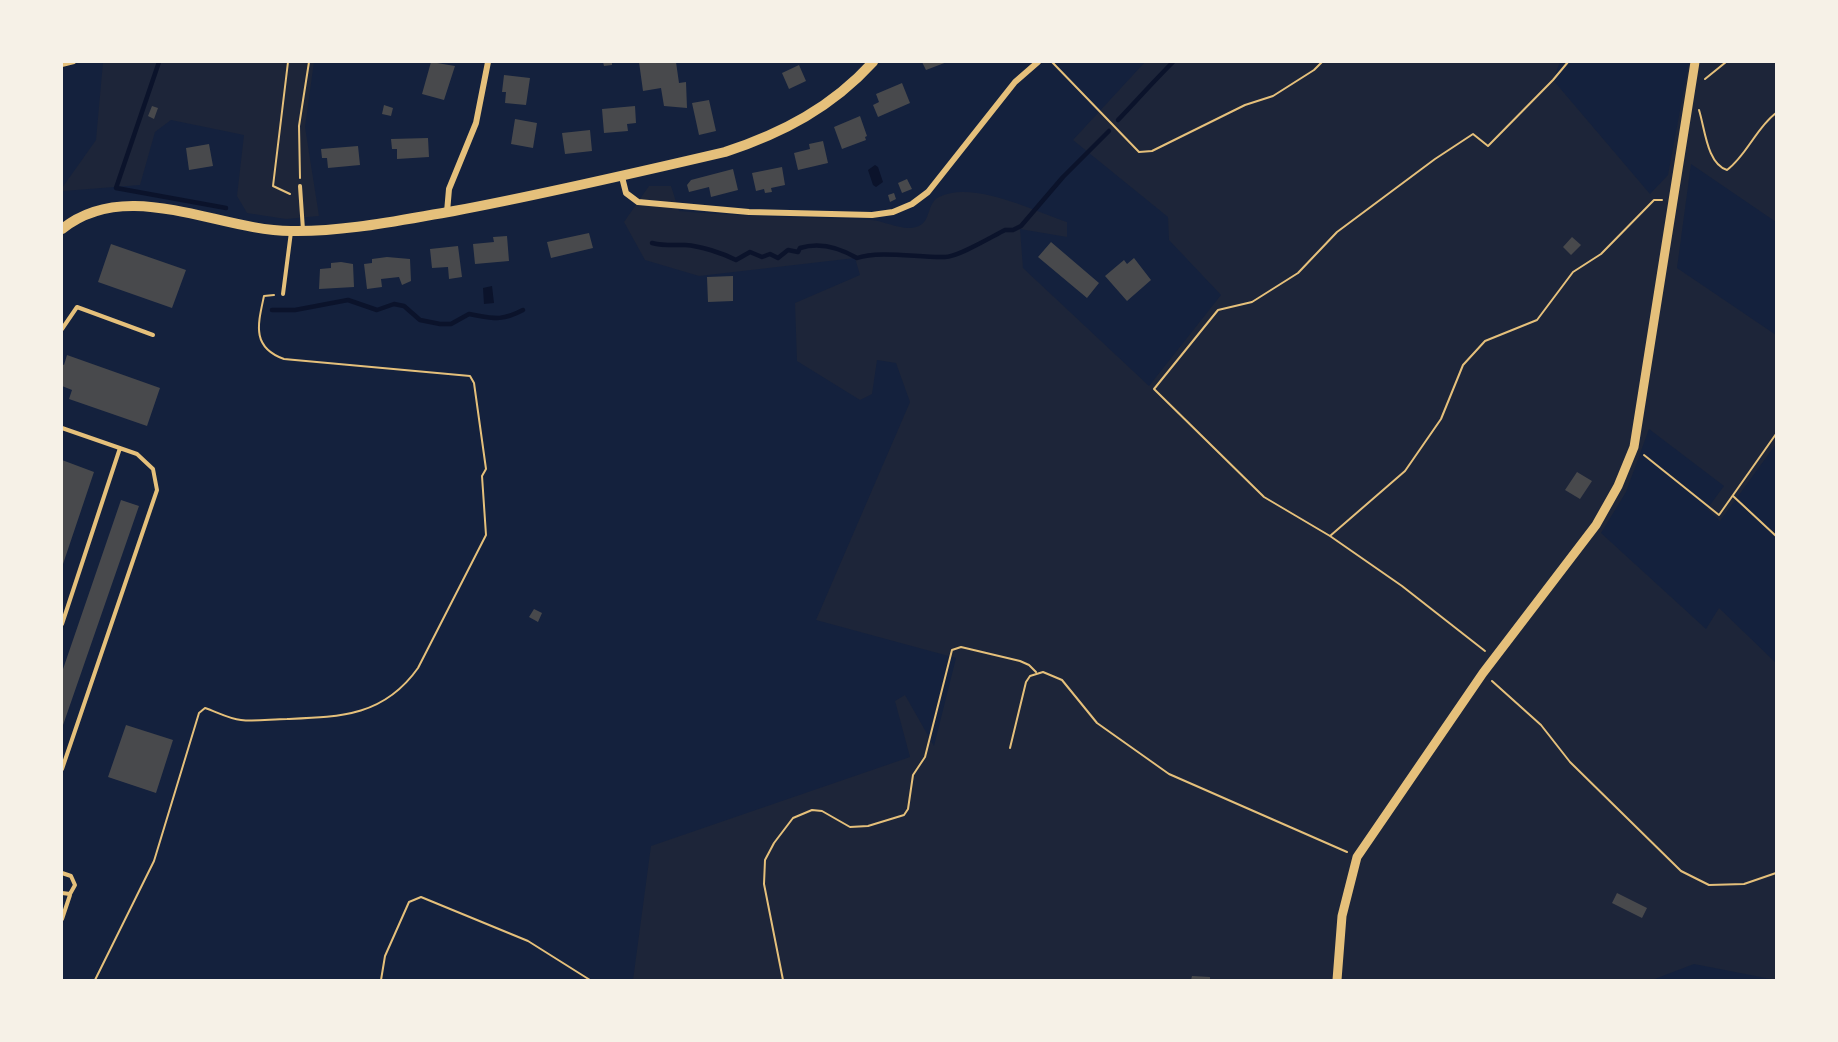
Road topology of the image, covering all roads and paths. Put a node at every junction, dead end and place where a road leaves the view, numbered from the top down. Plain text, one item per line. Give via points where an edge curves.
1 (74, 62) edge
2 (288, 62) edge
3 (309, 62) edge
4 (489, 62) edge
5 (873, 62) edge
6 (1038, 62) edge
7 (1052, 62) edge
8 (1322, 62) edge
9 (1568, 62) edge
10 (1695, 62) edge
11 (1726, 62) edge
12 (62, 65) edge
13 (1689, 92) junction
14 (1776, 113) edge
15 (622, 177) junction
16 (300, 186) joint
17 (300, 199) junction
18 (1671, 199) junction
19 (447, 212) junction
20 (62, 229) edge
21 (291, 231) junction
22 (303, 231) junction
23 (283, 294) joint
24 (62, 329) edge
25 (153, 335) dead end
26 (62, 428) edge
27 (1776, 434) edge
28 (1634, 447) junction
29 (120, 448) junction
30 (1733, 496) junction
31 (1330, 536) junction
32 (1776, 536) edge
33 (62, 624) edge
34 (1494, 658) junction
35 (1036, 672) junction
36 (1483, 673) junction
37 (1010, 748) dead end
38 (62, 769) edge
39 (1357, 857) junction
40 (62, 873) edge
41 (1776, 873) edge
42 (62, 893) edge
43 (70, 894) junction
44 (62, 919) edge
45 (95, 981) edge
46 (381, 981) edge
47 (590, 981) edge
48 (783, 981) edge
49 (1337, 981) edge

1 - 12 lane
2 - 17 path via 273,186
3 - 16 path via 299,126
4 - 19 street via 476,123 449,189
5 - 15 main road via 832,100 773,135 725,152
6 - 15 street via 1015,82 928,192 893,212 872,216 749,212 638,202 626,193
7 - 8 path via 1139,152 1152,151 1245,105 1273,96
9 - 31 path via 1488,146 1473,134 1337,232 1298,273 1252,302 1218,310 1154,389 1264,497
10 - 13 street
11 - 13 path
13 - 14 path via 1696,100 1711,159 1727,170 1738,162
13 - 18 street
15 - 19 main road
16 - 17 lane
17 - 22 lane
18 - 28 street
18 - 31 path via 1654,200 1601,254 1573,272 1537,320 1485,341 1462,364 1441,418 1405,471
19 - 22 main road
20 - 21 main road via 87,214 133,206
21 - 22 main road
21 - 23 lane
23 - 45 path via 264,296 258,323 261,340 269,353 284,359 470,376 486,469 482,476 486,535 418,668 389,699 361,713 337,716 241,720 206,708 199,714 154,861
24 - 25 lane via 77,307
26 - 29 lane
27 - 30 path
28 - 30 path via 1719,515
28 - 34 street via 1596,525
29 - 33 lane
29 - 38 lane via 146,460 153,469 157,490
30 - 32 path
31 - 34 path
34 - 36 street
35 - 37 path via 1026,682
35 - 39 path via 1062,680 1097,723 1169,774
35 - 48 path via 1020,661 961,647 952,650 926,757 913,775 904,815 850,827 822,810 801,812 793,818 765,860 767,903
36 - 39 street
36 - 41 path via 1541,725 1570,762 1681,871 1709,885 1744,884
39 - 49 street via 1342,916
40 - 43 lane via 71,876 75,885
42 - 43 lane
43 - 44 lane
46 - 47 path via 385,956 409,902 421,897 528,941

